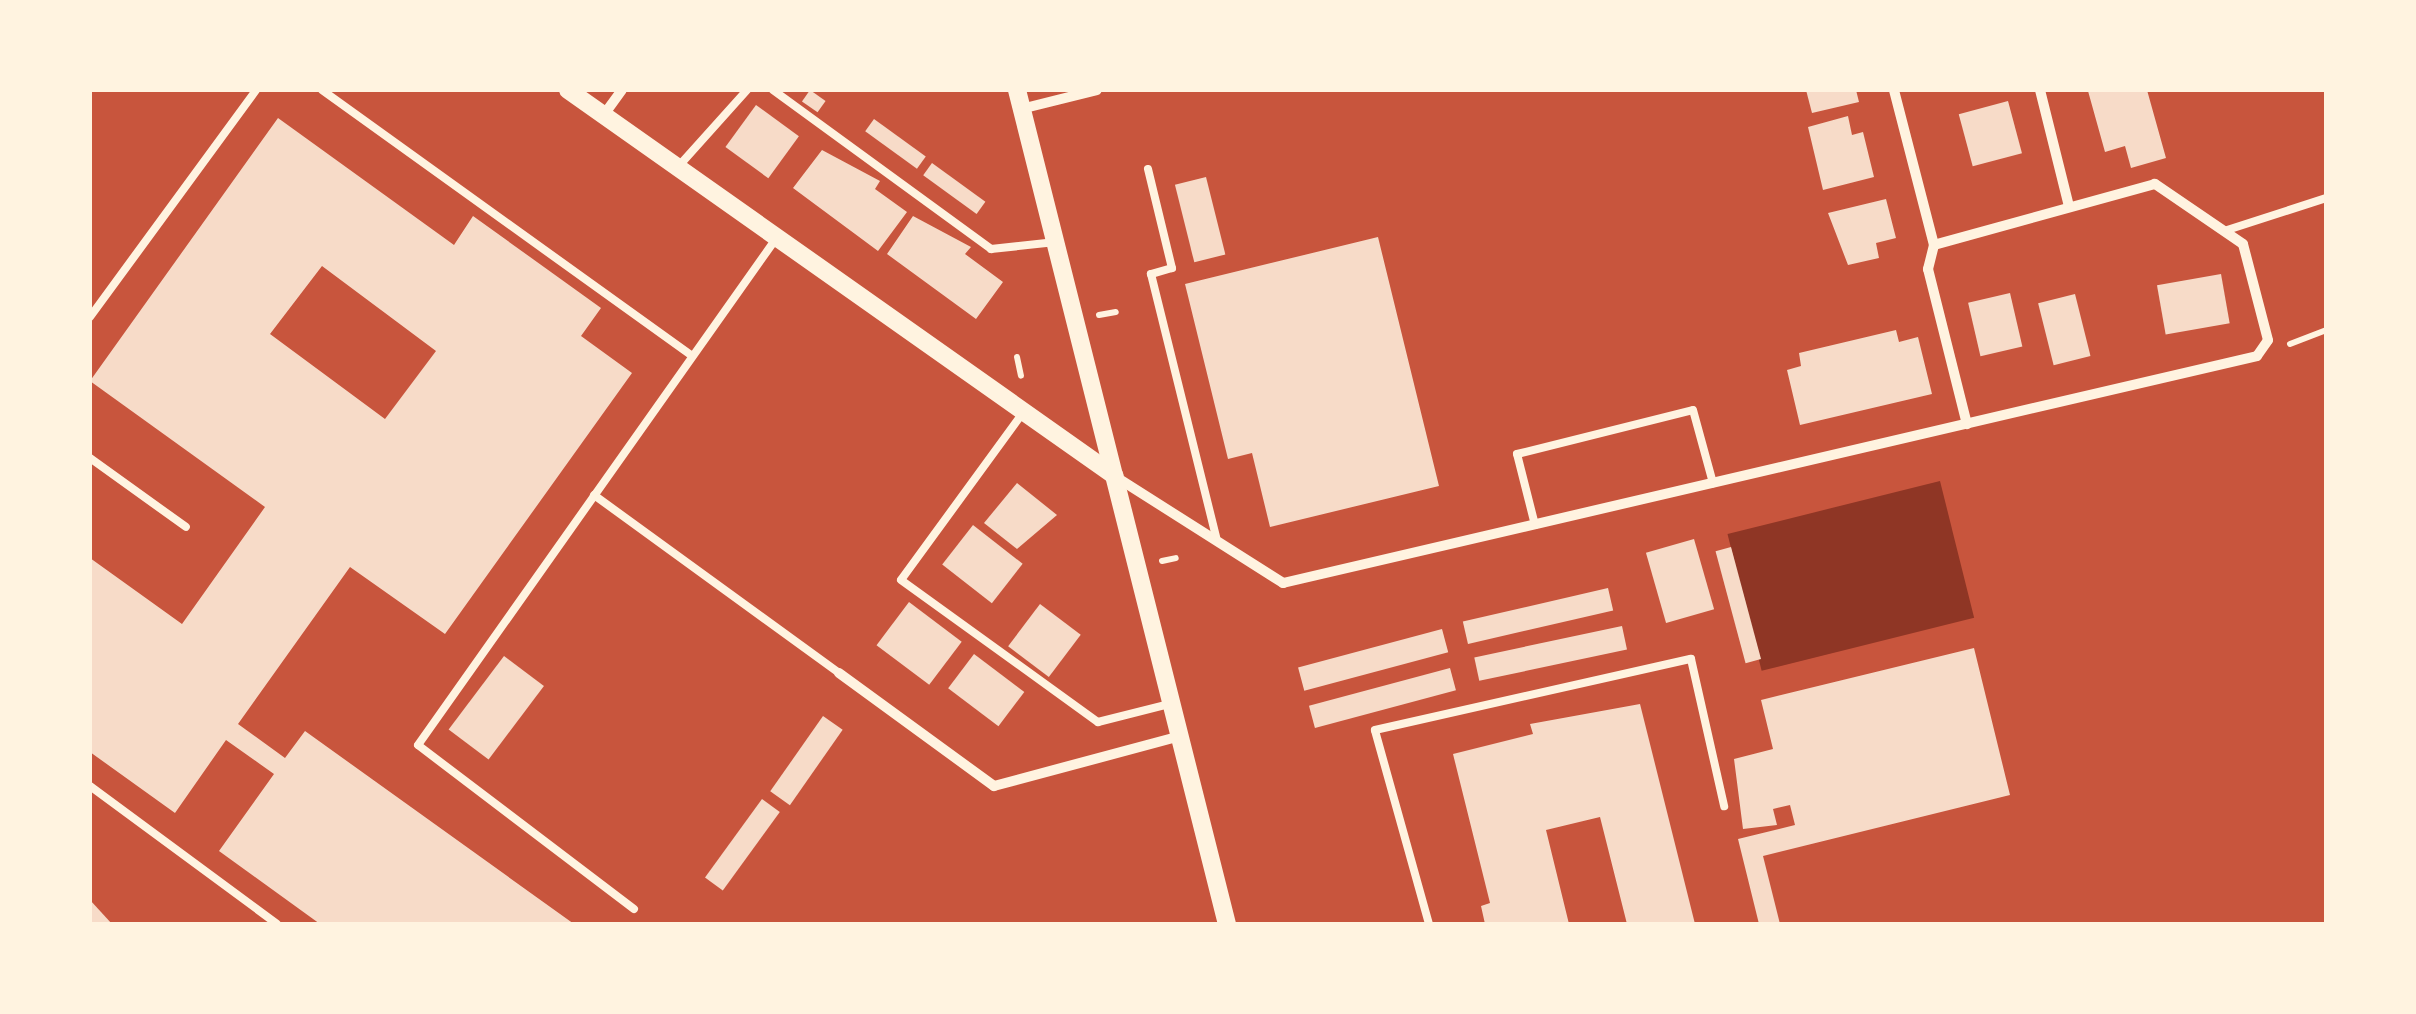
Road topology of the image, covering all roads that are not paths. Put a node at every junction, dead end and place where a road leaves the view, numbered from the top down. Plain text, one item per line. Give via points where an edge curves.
1 (256, 90) edge
2 (322, 90) edge
3 (568, 90) edge
4 (622, 90) edge
5 (748, 90) edge
6 (773, 90) edge
7 (1097, 90) edge
8 (1894, 90) edge
9 (2040, 90) edge
10 (1019, 99) edge
11 (603, 116) junction
12 (677, 168) junction
13 (1148, 169) dead end
14 (2326, 198) edge
15 (2070, 206) junction
16 (2224, 231) junction
17 (776, 238) junction
18 (1056, 242) junction
19 (1934, 245) junction
20 (90, 317) edge
21 (692, 356) junction
22 (1022, 413) junction
23 (1966, 424) junction
24 (90, 458) edge
25 (1115, 476) junction
26 (1712, 483) junction
27 (594, 494) junction
28 (1536, 525) junction
29 (186, 527) dead end
30 (1216, 538) junction
31 (839, 673) joint
32 (1173, 702) junction
33 (1181, 736) junction
34 (90, 786) edge
35 (1724, 806) dead end
36 (634, 910) dead end
37 (276, 924) edge
38 (1227, 924) edge
39 (1428, 924) edge

1 - 20 lane
2 - 21 lane
3 - 11 street
4 - 11 street
5 - 12 lane
6 - 18 lane via 991,249
7 - 10 street
8 - 19 street
9 - 15 street
10 - 18 street
11 - 12 street
12 - 17 street
13 - 30 lane via 1172,268 1151,274
14 - 16 lane
15 - 16 street via 2155,184
15 - 19 street
16 - 23 street via 2243,244 2268,340 2256,356
17 - 21 lane
17 - 22 street
18 - 25 street
19 - 23 street via 1928,270
21 - 27 lane
22 - 25 street
22 - 32 lane via 901,580 1098,722
23 - 26 street
24 - 29 lane
25 - 30 street
25 - 32 street
26 - 28 street
26 - 28 lane via 1694,410 1518,454
27 - 31 lane
27 - 36 lane via 418,745
28 - 30 street via 1284,583
31 - 33 street via 994,786
32 - 33 street
33 - 38 street
34 - 37 lane
35 - 39 lane via 1691,659 1376,730

